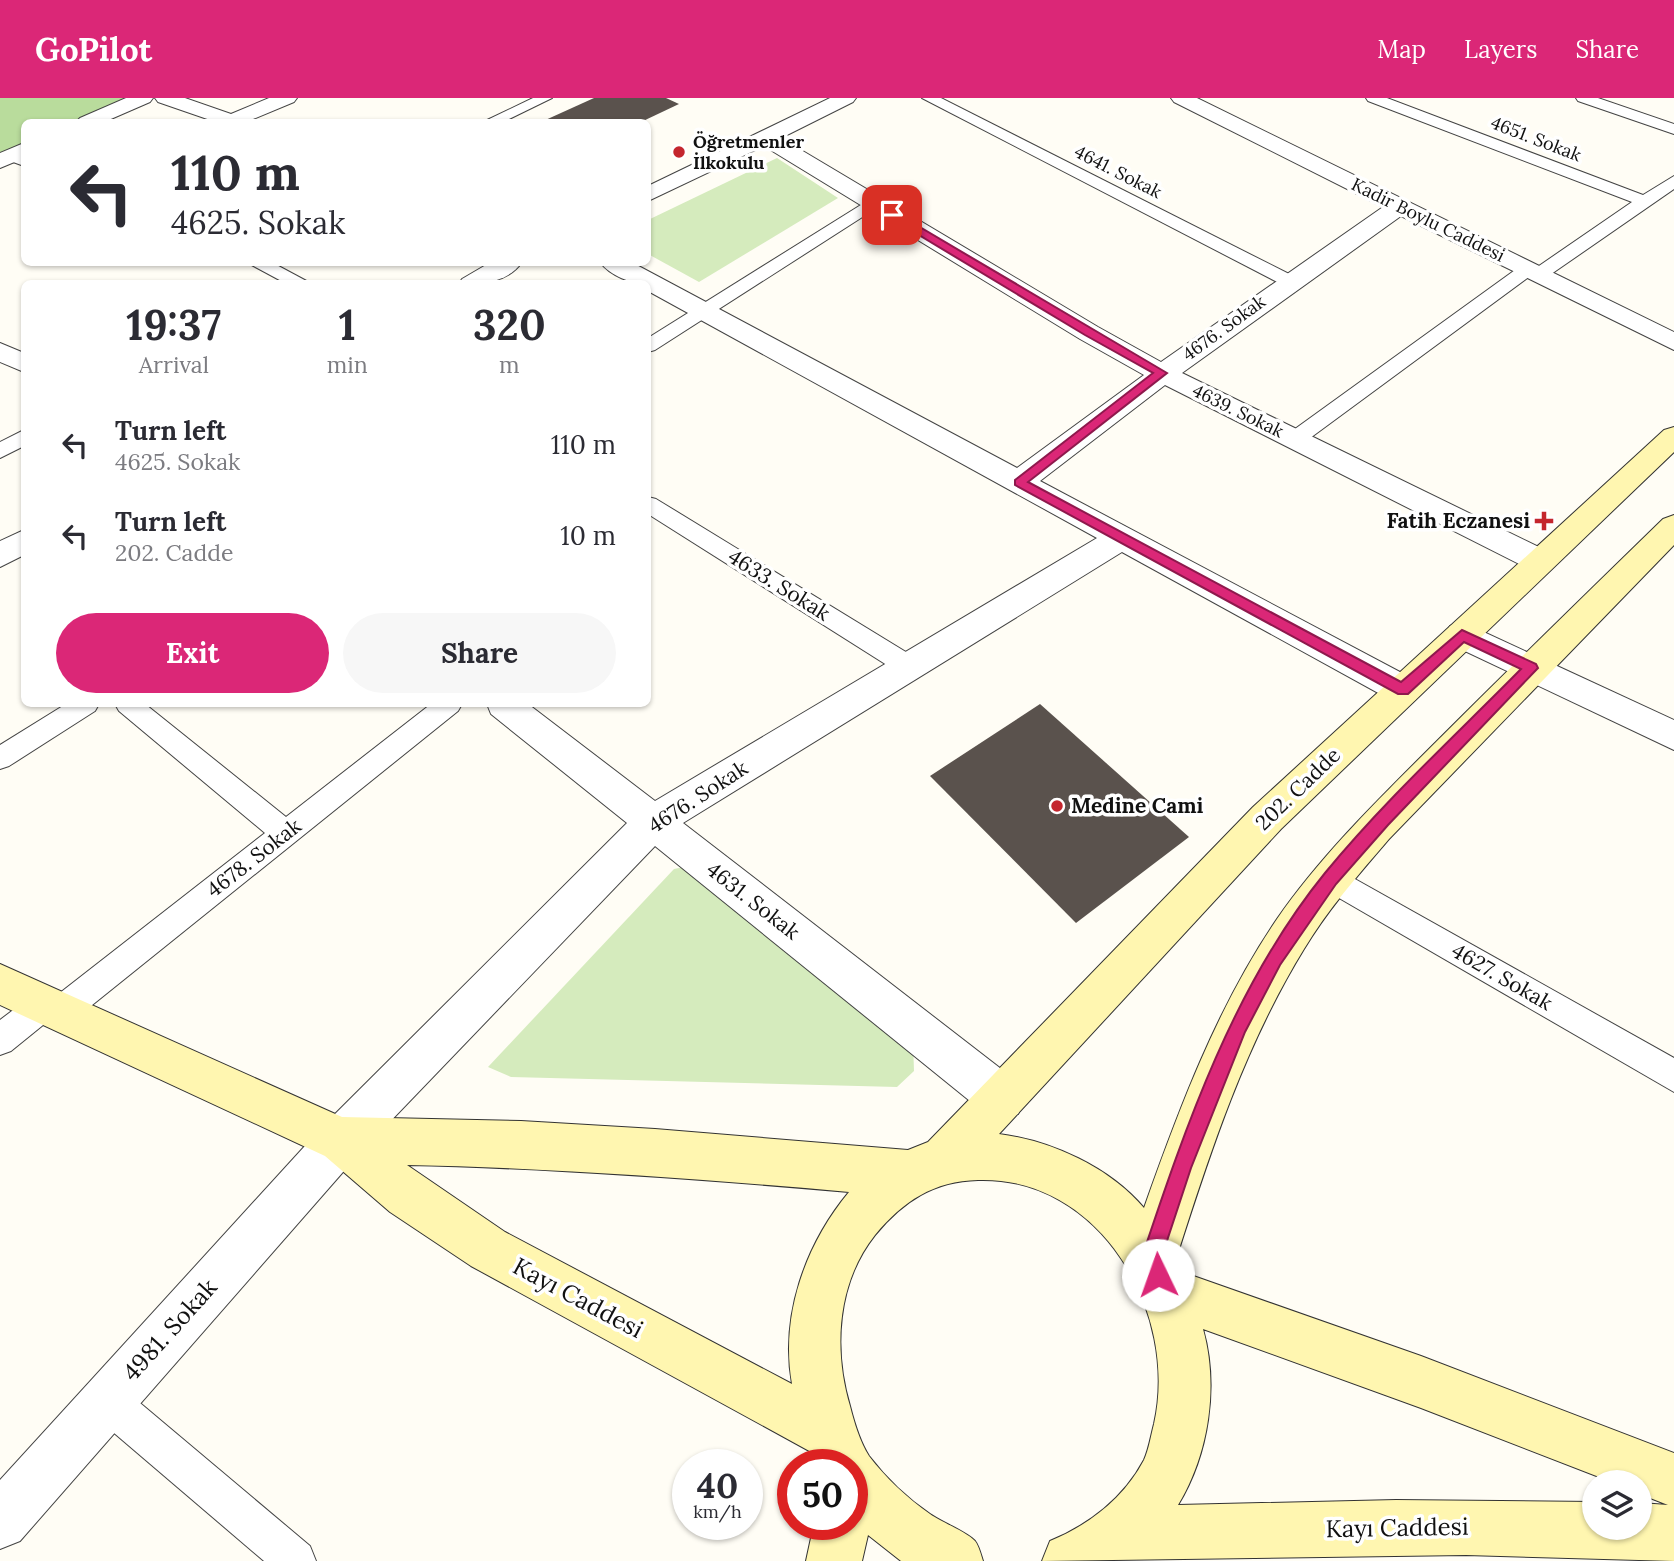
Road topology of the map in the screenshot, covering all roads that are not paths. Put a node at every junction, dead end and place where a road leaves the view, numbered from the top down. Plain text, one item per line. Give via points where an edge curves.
1 (144, 98) edge
2 (165, 98) edge
3 (287, 98) edge
4 (545, 98) edge
5 (846, 98) edge
6 (929, 98) edge
7 (1181, 98) edge
8 (1373, 98) edge
9 (1583, 98) edge
10 (94, 119) edge
11 (225, 119) edge
12 (241, 119) edge
13 (498, 119) edge
14 (1674, 130) edge
15 (764, 137) junction
16 (1674, 181) edge
17 (651, 193) edge
18 (1645, 201) junction
19 (872, 203) junction
20 (1400, 206) junction
21 (264, 266) edge
22 (503, 266) edge
23 (619, 266) edge
24 (1533, 272) junction
25 (294, 280) edge
26 (478, 280) edge
27 (645, 280) edge
28 (1289, 281) junction
29 (651, 283) edge
30 (702, 311) junction
31 (1674, 342) edge
32 (651, 344) edge
33 (0, 351) edge
34 (21, 362) edge
35 (1161, 373) junction
36 (1674, 436) edge
37 (1295, 439) junction
38 (21, 440) edge
39 (0, 451) edge
40 (1019, 482) junction
41 (651, 506) edge
42 (1674, 526) edge
43 (1122, 538) junction
44 (21, 543) edge
45 (0, 556) edge
46 (1540, 561) junction
47 (1462, 635) junction
48 (910, 667) junction
49 (1531, 668) junction
50 (1403, 690) junction
51 (81, 707) edge
52 (132, 707) edge
53 (445, 707) edge
54 (508, 707) edge
55 (1674, 736) edge
56 (0, 758) edge
57 (653, 822) junction
58 (285, 833) junction
59 (1330, 878) junction
60 (0, 984) edge
61 (52, 1009) junction
62 (0, 1040) edge
63 (1674, 1076) edge
64 (1002, 1098) junction
65 (341, 1140) junction
66 (925, 1168) junction
67 (1158, 1275) junction
68 (107, 1401) junction
69 (828, 1449) edge
70 (840, 1449) edge
71 (1674, 1480) edge
72 (868, 1494) edge
73 (0, 1521) edge
74 (1674, 1533) edge
75 (839, 1540) edge
76 (1088, 1553) edge
77 (295, 1561) edge
78 (834, 1561) edge
79 (955, 1561) edge

1 - 10 street
2 - 11 street
3 - 12 street
4 - 13 lane
5 - 15 street
6 - 28 lane, 4641. Sokak
7 - 20 street, Kadir Boylu Caddesi
8 - 18 lane, 4651. Sokak
9 - 14 lane
15 - 17 street
15 - 19 street, 4639. Sokak
16 - 18 lane
18 - 24 lane
19 - 30 lane
19 - 35 street, 4639. Sokak
20 - 24 street, Kadir Boylu Caddesi
20 - 28 street, 4676. Sokak
21 - 25 lane
22 - 26 street
23 - 27 street
24 - 31 street, Kadir Boylu Caddesi
24 - 37 lane
28 - 35 street, 4676. Sokak
29 - 30 street
30 - 32 lane
30 - 40 street
33 - 34 street
35 - 37 street, 4639. Sokak
35 - 40 street, 4676. Sokak
36 - 46 main road, 202. Cadde
37 - 46 street, 4639. Sokak
38 - 39 lane
40 - 43 street
41 - 48 lane, 4633. Sokak
42 - 49 main road
43 - 48 street, 4676. Sokak
43 - 50 street
44 - 45 street
46 - 47 main road, 202. Cadde
47 - 49 street
47 - 50 main road, 202. Cadde
48 - 57 street, 4676. Sokak
49 - 55 street
49 - 59 main road
50 - 64 main road, 202. Cadde via 1267,818
51 - 56 lane
52 - 58 lane
53 - 58 lane, 4678. Sokak
54 - 57 street, 4631. Sokak
57 - 64 street, 4631. Sokak
57 - 65 street, 4676. Sokak
58 - 61 lane, 4678. Sokak
59 - 63 lane, 4627. Sokak
59 - 67 main road via 1274,959 1237,1027 1181,1168
60 - 61 main road, Kayı Caddesi
61 - 62 lane, 4678. Sokak
61 - 65 main road, Kayı Caddesi
64 - 66 main road, 202. Cadde
65 - 66 main road, Kayı Caddesi via 521,1144
65 - 68 street, 4981. Sokak
65 - 69 main road, Kayı Caddesi via 407,1195 488,1249
66 - 67 main road via 978,1155 1015,1158 1052,1170 1086,1188 1118,1214
66 - 70 main road, 202. Cadde via 878,1196 852,1225 832,1261 814,1343 819,1388
67 - 71 main road via 1305,1338
67 - 76 main road via 1179,1331 1185,1376 1181,1422 1170,1465 1147,1503
68 - 73 street, 4981. Sokak
68 - 77 lane
72 - 79 main road via 906,1533
74 - 76 main road, Kayı Caddesi via 1575,1527 1395,1527
75 - 78 main road

